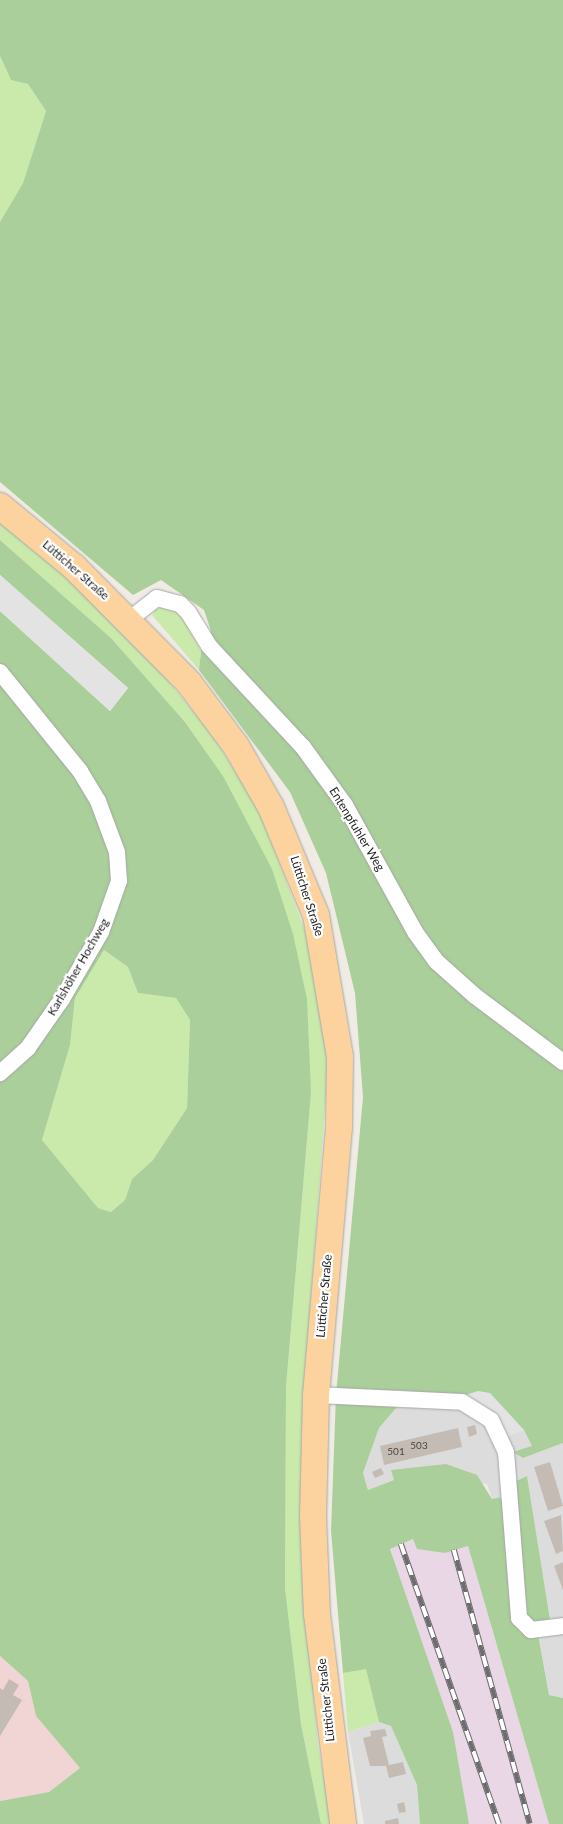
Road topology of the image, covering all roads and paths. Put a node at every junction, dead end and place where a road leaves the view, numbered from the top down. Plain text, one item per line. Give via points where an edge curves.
1 (0, 506) edge
2 (130, 620) junction
3 (0, 672) edge
4 (563, 1062) edge
5 (0, 1074) edge
6 (316, 1395) junction
7 (563, 1626) edge
8 (343, 1824) edge

1 - 2 main road, Lütticher Straße
2 - 4 street, Entenpfuhler Weg via 157,598 180,604 209,646 303,747 345,805 411,924 437,962 475,996
2 - 6 main road, Lütticher Straße via 190,683 236,746 294,855 316,916 340,1057 339,1127
3 - 5 street, Karlshöher Hochweg via 80,771 98,801 117,852 118,881 101,932 62,999 28,1048
6 - 7 street via 462,1402 491,1420 506,1452 519,1618 531,1630
6 - 8 main road, Lütticher Straße via 313,1516 317,1614

